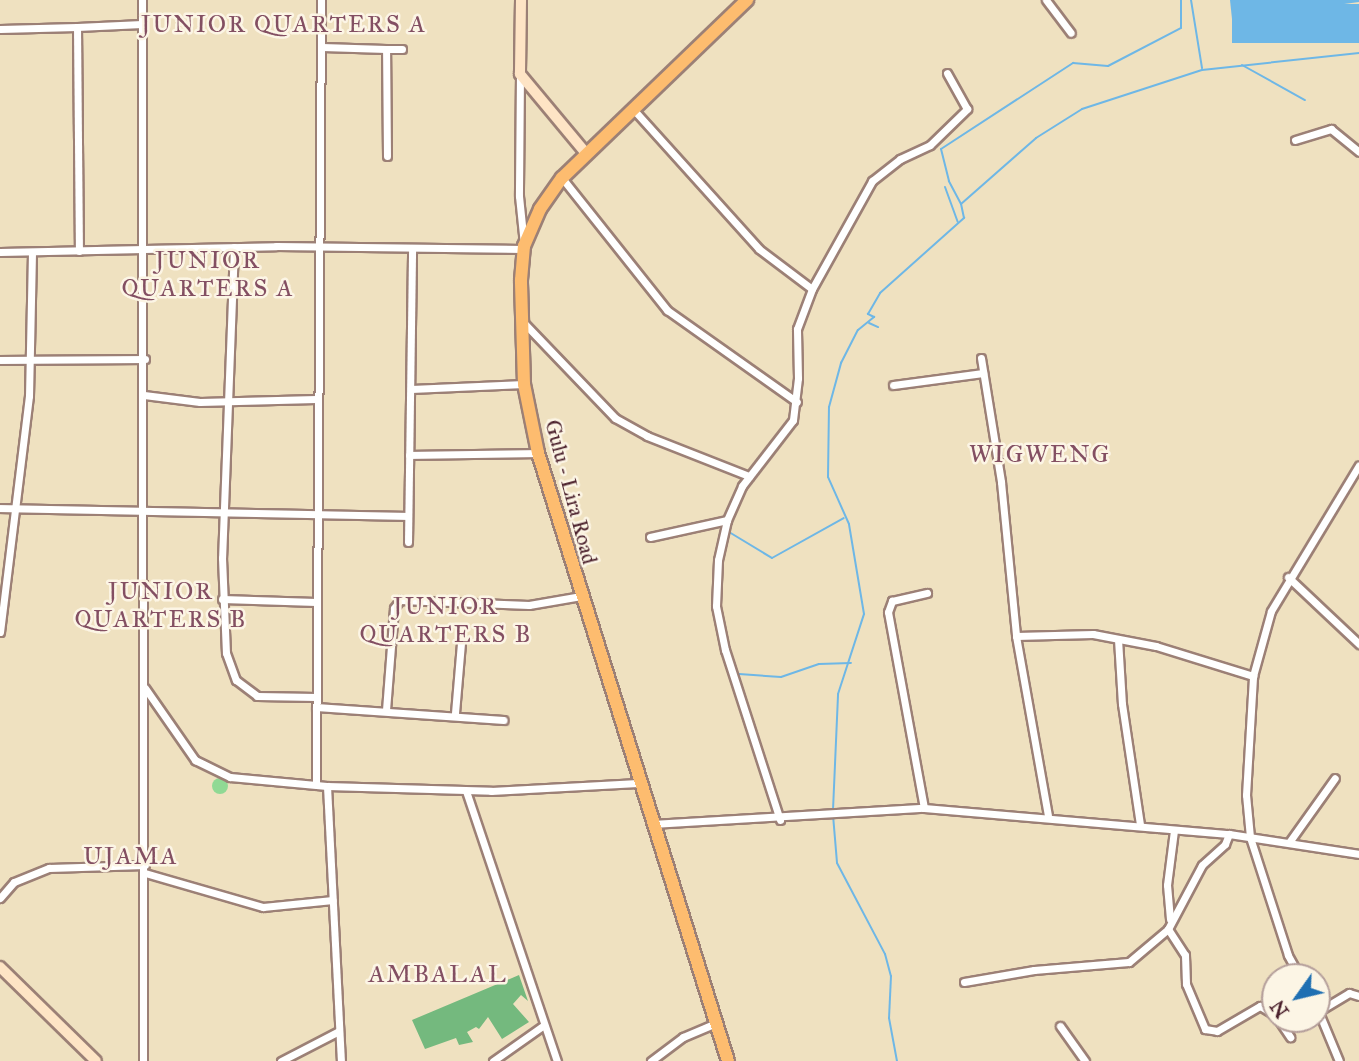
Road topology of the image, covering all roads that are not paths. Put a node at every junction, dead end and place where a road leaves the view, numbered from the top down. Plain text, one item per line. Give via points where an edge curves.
1 (142, 0) edge
2 (321, 0) edge
3 (521, 0) edge
4 (747, 0) edge
5 (1046, 0) edge
6 (142, 24) junction
7 (77, 27) junction
8 (0, 29) edge
9 (1071, 33) dead end
10 (322, 47) junction
11 (386, 49) junction
12 (402, 49) dead end
13 (947, 73) dead end
14 (520, 74) junction
15 (633, 109) junction
16 (1295, 140) dead end
17 (586, 152) junction
18 (1359, 152) edge
19 (387, 156) dead end
20 (562, 178) junction
21 (318, 246) junction
22 (234, 247) junction
23 (523, 247) junction
24 (144, 248) junction
25 (412, 248) junction
26 (79, 251) junction
27 (0, 252) edge
28 (32, 252) junction
29 (812, 289) junction
30 (521, 321) junction
31 (30, 357) junction
32 (981, 358) dead end
33 (145, 359) junction
34 (0, 360) edge
35 (983, 373) junction
36 (524, 384) junction
37 (893, 385) dead end
38 (411, 389) junction
39 (144, 395) junction
40 (316, 399) junction
41 (226, 402) junction
42 (797, 402) junction
43 (538, 453) junction
44 (409, 455) junction
45 (1359, 465) edge
46 (749, 475) junction
47 (0, 508) edge
48 (15, 509) junction
49 (143, 510) junction
50 (223, 511) junction
51 (317, 511) junction
52 (407, 516) junction
53 (727, 520) junction
54 (650, 537) dead end
55 (408, 542) dead end
56 (1288, 578) junction
57 (927, 593) dead end
58 (581, 596) junction
59 (222, 599) junction
60 (316, 603) junction
61 (2, 609) edge
62 (0, 632) edge
63 (1016, 636) junction
64 (1118, 639) junction
65 (461, 643) dead end
66 (1359, 645) edge
67 (1253, 676) junction
68 (145, 688) junction
69 (316, 697) junction
70 (316, 707) junction
71 (159, 709) junction
72 (386, 710) junction
73 (141, 711) junction
74 (455, 713) junction
75 (504, 720) dead end
76 (1335, 778) dead end
77 (316, 783) junction
78 (638, 783) junction
79 (327, 786) junction
80 (466, 791) junction
81 (924, 808) junction
82 (1048, 815) junction
83 (780, 820) junction
84 (652, 824) junction
85 (1140, 825) junction
86 (1174, 830) junction
87 (1229, 834) junction
88 (1250, 837) junction
89 (1290, 841) junction
90 (1359, 854) edge
91 (145, 869) junction
92 (0, 898) edge
93 (333, 900) junction
94 (1171, 920) junction
95 (1168, 929) junction
96 (1292, 963) edge
97 (0, 967) edge
98 (964, 982) dead end
99 (1359, 996) edge
100 (1331, 1002) edge
101 (1261, 1007) edge
102 (716, 1023) junction
103 (544, 1025) junction
104 (1060, 1026) dead end
105 (340, 1031) junction
106 (1287, 1033) edge
107 (1328, 1033) edge
108 (1290, 1037) dead end
109 (96, 1061) edge
110 (143, 1061) edge
111 (281, 1061) edge
112 (341, 1061) edge
113 (494, 1061) edge
114 (557, 1061) edge
115 (651, 1061) edge
116 (728, 1061) edge
117 (1086, 1061) edge
118 (1339, 1061) edge

1 - 6 street
2 - 10 street
3 - 14 main road
4 - 15 main road, Gulu - Lira Road
5 - 9 street
6 - 7 street
6 - 24 street
7 - 8 street
7 - 26 street
10 - 11 street
10 - 21 street
11 - 12 street
11 - 19 street
13 - 29 street via 967,109 930,145 900,159 872,181
14 - 17 main road
14 - 23 street
15 - 17 main road, Gulu - Lira Road
15 - 29 street via 759,249
16 - 18 street via 1331,129
17 - 20 main road, Gulu - Lira Road
20 - 23 main road, Gulu - Lira Road via 540,209
20 - 42 street via 667,310
21 - 22 street
21 - 25 street
21 - 40 street
22 - 24 street
22 - 41 street
23 - 25 street
23 - 30 main road, Gulu - Lira Road
24 - 26 street
24 - 33 street
25 - 38 street
26 - 28 street
27 - 28 street
28 - 31 street
29 - 42 street via 797,330
30 - 36 main road, Gulu - Lira Road
30 - 46 street via 615,418 647,436
31 - 33 street
31 - 34 street
31 - 48 street
32 - 35 street
33 - 39 street
35 - 37 street
35 - 63 street via 1001,482
36 - 38 street
36 - 43 main road, Gulu - Lira Road
38 - 44 street
39 - 41 street
39 - 49 street
40 - 41 street
40 - 51 street
41 - 50 street
42 - 46 street via 788,430
43 - 44 street
43 - 58 main road, Gulu - Lira Road
44 - 52 street
45 - 56 street
46 - 53 street
47 - 48 street
48 - 49 street
48 - 61 street
49 - 50 street
49 - 68 street
50 - 51 street
50 - 59 street
51 - 52 street
51 - 60 street
52 - 55 street
53 - 54 street
53 - 83 street via 717,569 716,606 731,670
56 - 66 street
56 - 67 street via 1265,625
57 - 81 street via 892,601 888,612
58 - 72 street via 529,605 400,600 394,608
58 - 78 main road, Gulu - Lira Road
59 - 60 street
59 - 69 street via 226,653 245,690 266,697
60 - 69 street
61 - 62 street
63 - 64 street via 1074,633
63 - 82 street
64 - 67 street
64 - 85 street via 1122,704
65 - 74 street
67 - 88 street via 1246,795
68 - 71 street
68 - 73 street
69 - 70 street
70 - 72 street
70 - 77 street
71 - 73 street
71 - 77 street via 184,748 205,769 235,777
72 - 74 street
73 - 91 street
74 - 75 street
76 - 89 street
77 - 79 street
78 - 80 street
78 - 84 main road, Gulu - Lira Road
79 - 80 street
79 - 93 street
80 - 103 street
81 - 82 street
81 - 83 street
82 - 85 street
83 - 84 street
84 - 102 main road, Gulu - Lira Road
85 - 86 street
86 - 87 street
86 - 94 street via 1167,885
87 - 88 street
87 - 94 street via 1225,844 1202,865
88 - 89 street
88 - 96 street
89 - 90 street
91 - 92 street via 49,868 19,880
91 - 93 street via 263,907
91 - 110 street
93 - 105 street
94 - 95 street
95 - 98 street via 1129,962
95 - 101 street via 1185,955 1186,984 1205,1029 1217,1031
97 - 109 main road
99 - 100 street via 1349,993
102 - 115 street via 683,1037
102 - 116 main road, Gulu - Lira Road
103 - 113 street
103 - 114 street
104 - 117 street
105 - 111 street
105 - 112 street
106 - 108 street
107 - 118 street

